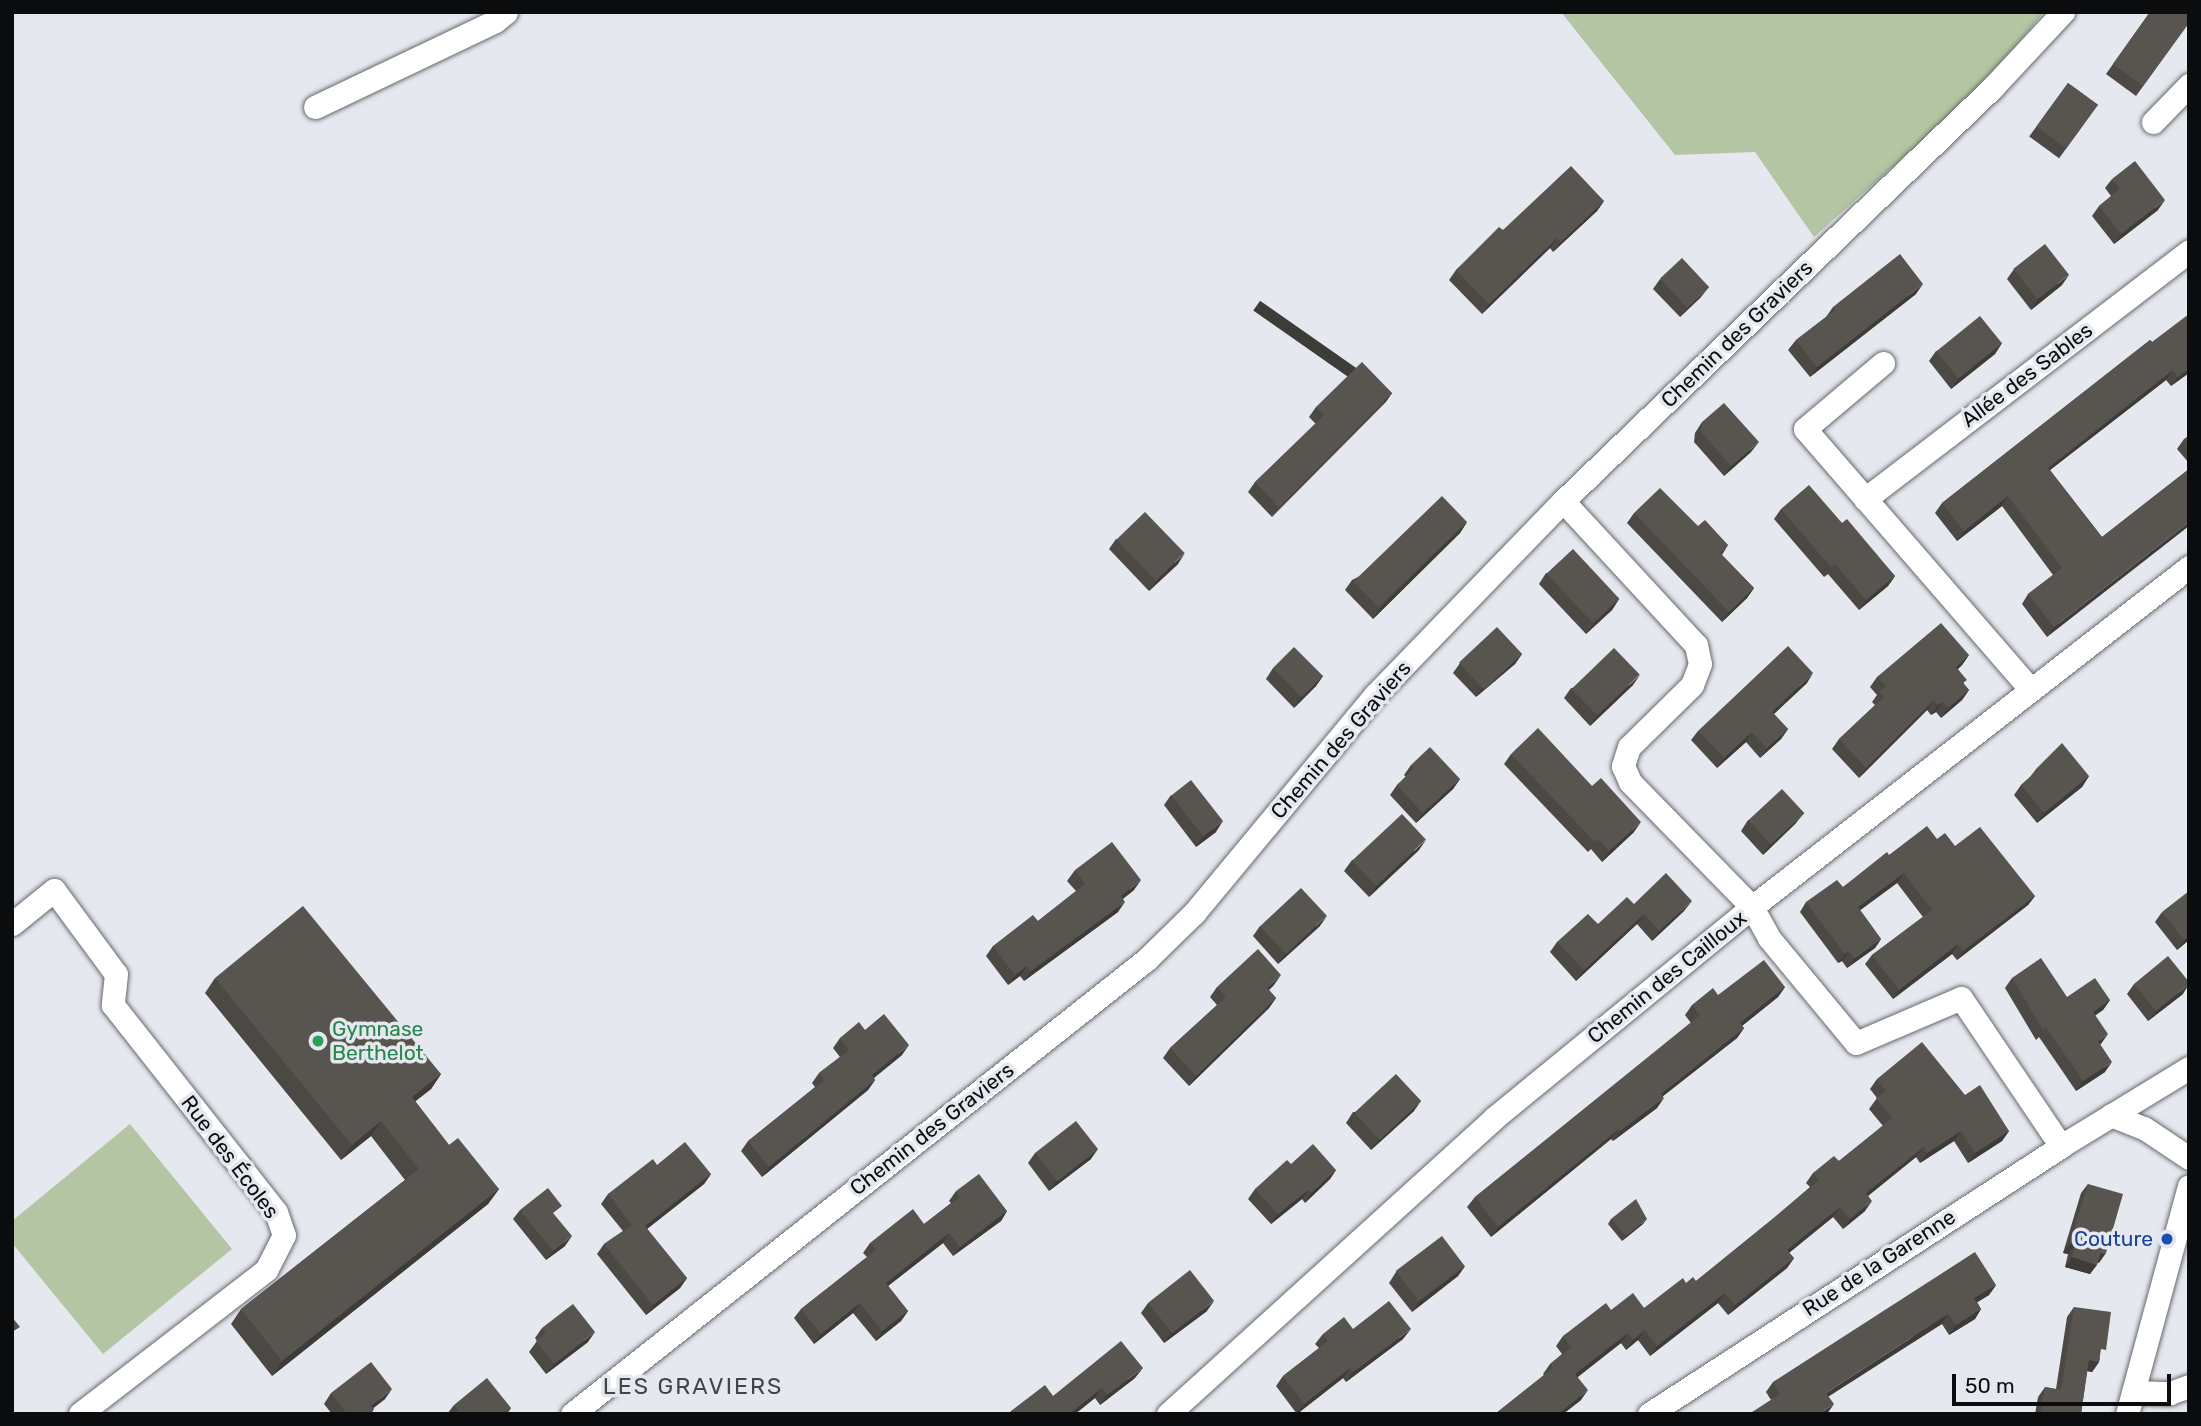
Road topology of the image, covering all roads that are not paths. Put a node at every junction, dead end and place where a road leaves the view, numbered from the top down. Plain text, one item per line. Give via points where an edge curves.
1 (506, 12) edge
2 (2063, 12) edge
3 (2189, 85) edge
4 (315, 107) dead end
5 (2153, 122) dead end
6 (2189, 251) edge
7 (1883, 363) dead end
8 (1866, 499) junction
9 (1563, 501) junction
10 (2189, 567) edge
11 (2030, 690) junction
12 (1752, 907) junction
13 (12, 924) edge
14 (2189, 1068) edge
15 (2111, 1115) junction
16 (2061, 1146) junction
17 (2189, 1157) edge
18 (2189, 1186) edge
19 (2189, 1387) edge
20 (2130, 1403) edge
21 (80, 1414) edge
22 (572, 1414) edge
23 (1168, 1414) edge
24 (1649, 1414) edge

1 - 4 street
2 - 9 street, Chemin des Graviers via 1993,87
3 - 5 street
6 - 8 street, Allée des Sables
7 - 8 street via 1805,429
8 - 11 street
9 - 12 street via 1696,645 1700,664 1692,685 1629,747 1623,766 1630,782
9 - 22 street, Chemin des Graviers via 1375,695 1194,913 1147,959
10 - 11 street, Chemin des Cailloux
11 - 12 street, Chemin des Cailloux
12 - 16 street via 1769,938 1856,1043 1961,998
12 - 23 street, Chemin des Cailloux via 1494,1118
13 - 21 street, Rue des Écoles via 54,890 116,974 113,1005 276,1212 284,1235 266,1270
14 - 15 street, Rue de la Garenne
15 - 16 street, Rue de la Garenne
15 - 17 street via 2144,1128
16 - 24 street, Rue de la Garenne
18 - 20 street
19 - 20 street

